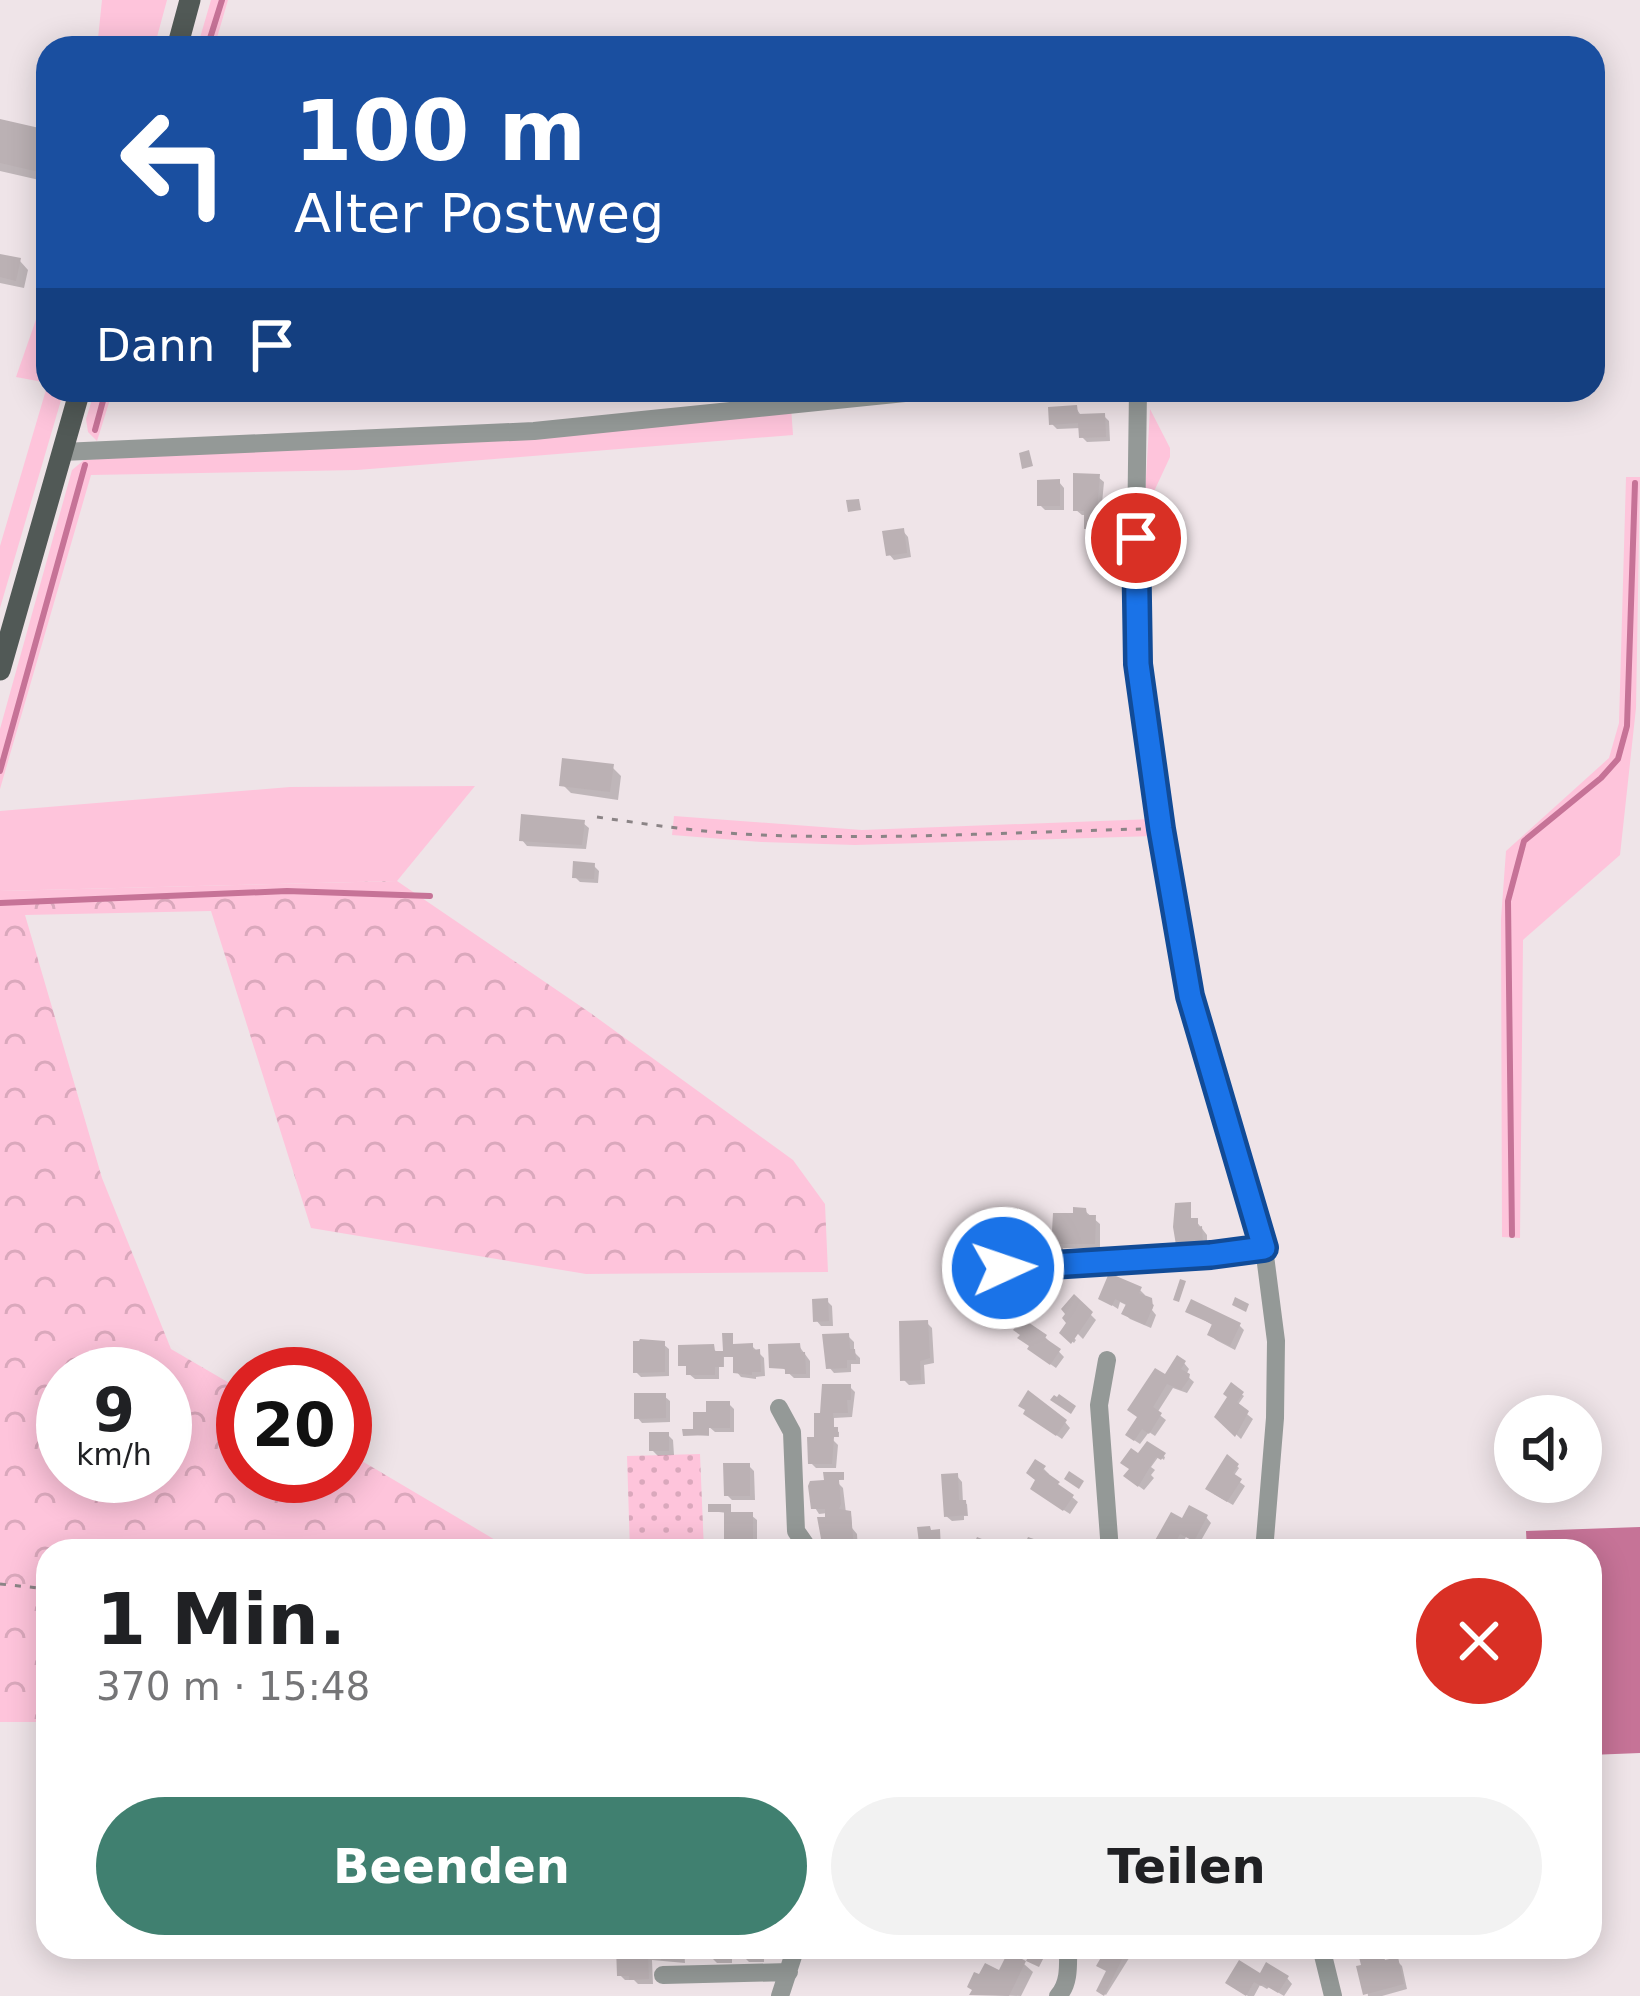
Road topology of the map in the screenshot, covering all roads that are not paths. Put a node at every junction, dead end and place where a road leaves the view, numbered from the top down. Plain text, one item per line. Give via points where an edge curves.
1 (190, 0) edge
2 (180, 36) edge
3 (77, 402) edge
4 (817, 402) edge
5 (1138, 402) edge
6 (62, 452) junction
7 (0, 670) edge
8 (1264, 1248) junction
9 (1003, 1268) dead end
10 (1106, 1360) dead end
11 (779, 1408) dead end
12 (802, 1539) edge
13 (1109, 1539) edge
14 (1265, 1539) edge
15 (793, 1959) edge
16 (1068, 1959) edge
17 (1324, 1959) edge
18 (789, 1972) junction
19 (663, 1976) dead end
20 (1063, 1994) edge
21 (780, 1996) edge
22 (1333, 1996) edge

1 - 2 main road
3 - 6 main road
4 - 6 street via 534,431
5 - 8 street via 1138,664 1161,829 1190,996
6 - 7 main road
8 - 9 street
8 - 14 street via 1276,1341
10 - 13 street via 1100,1405
11 - 12 street via 792,1432
15 - 18 street
16 - 20 street
17 - 22 street
18 - 19 street
18 - 21 street

